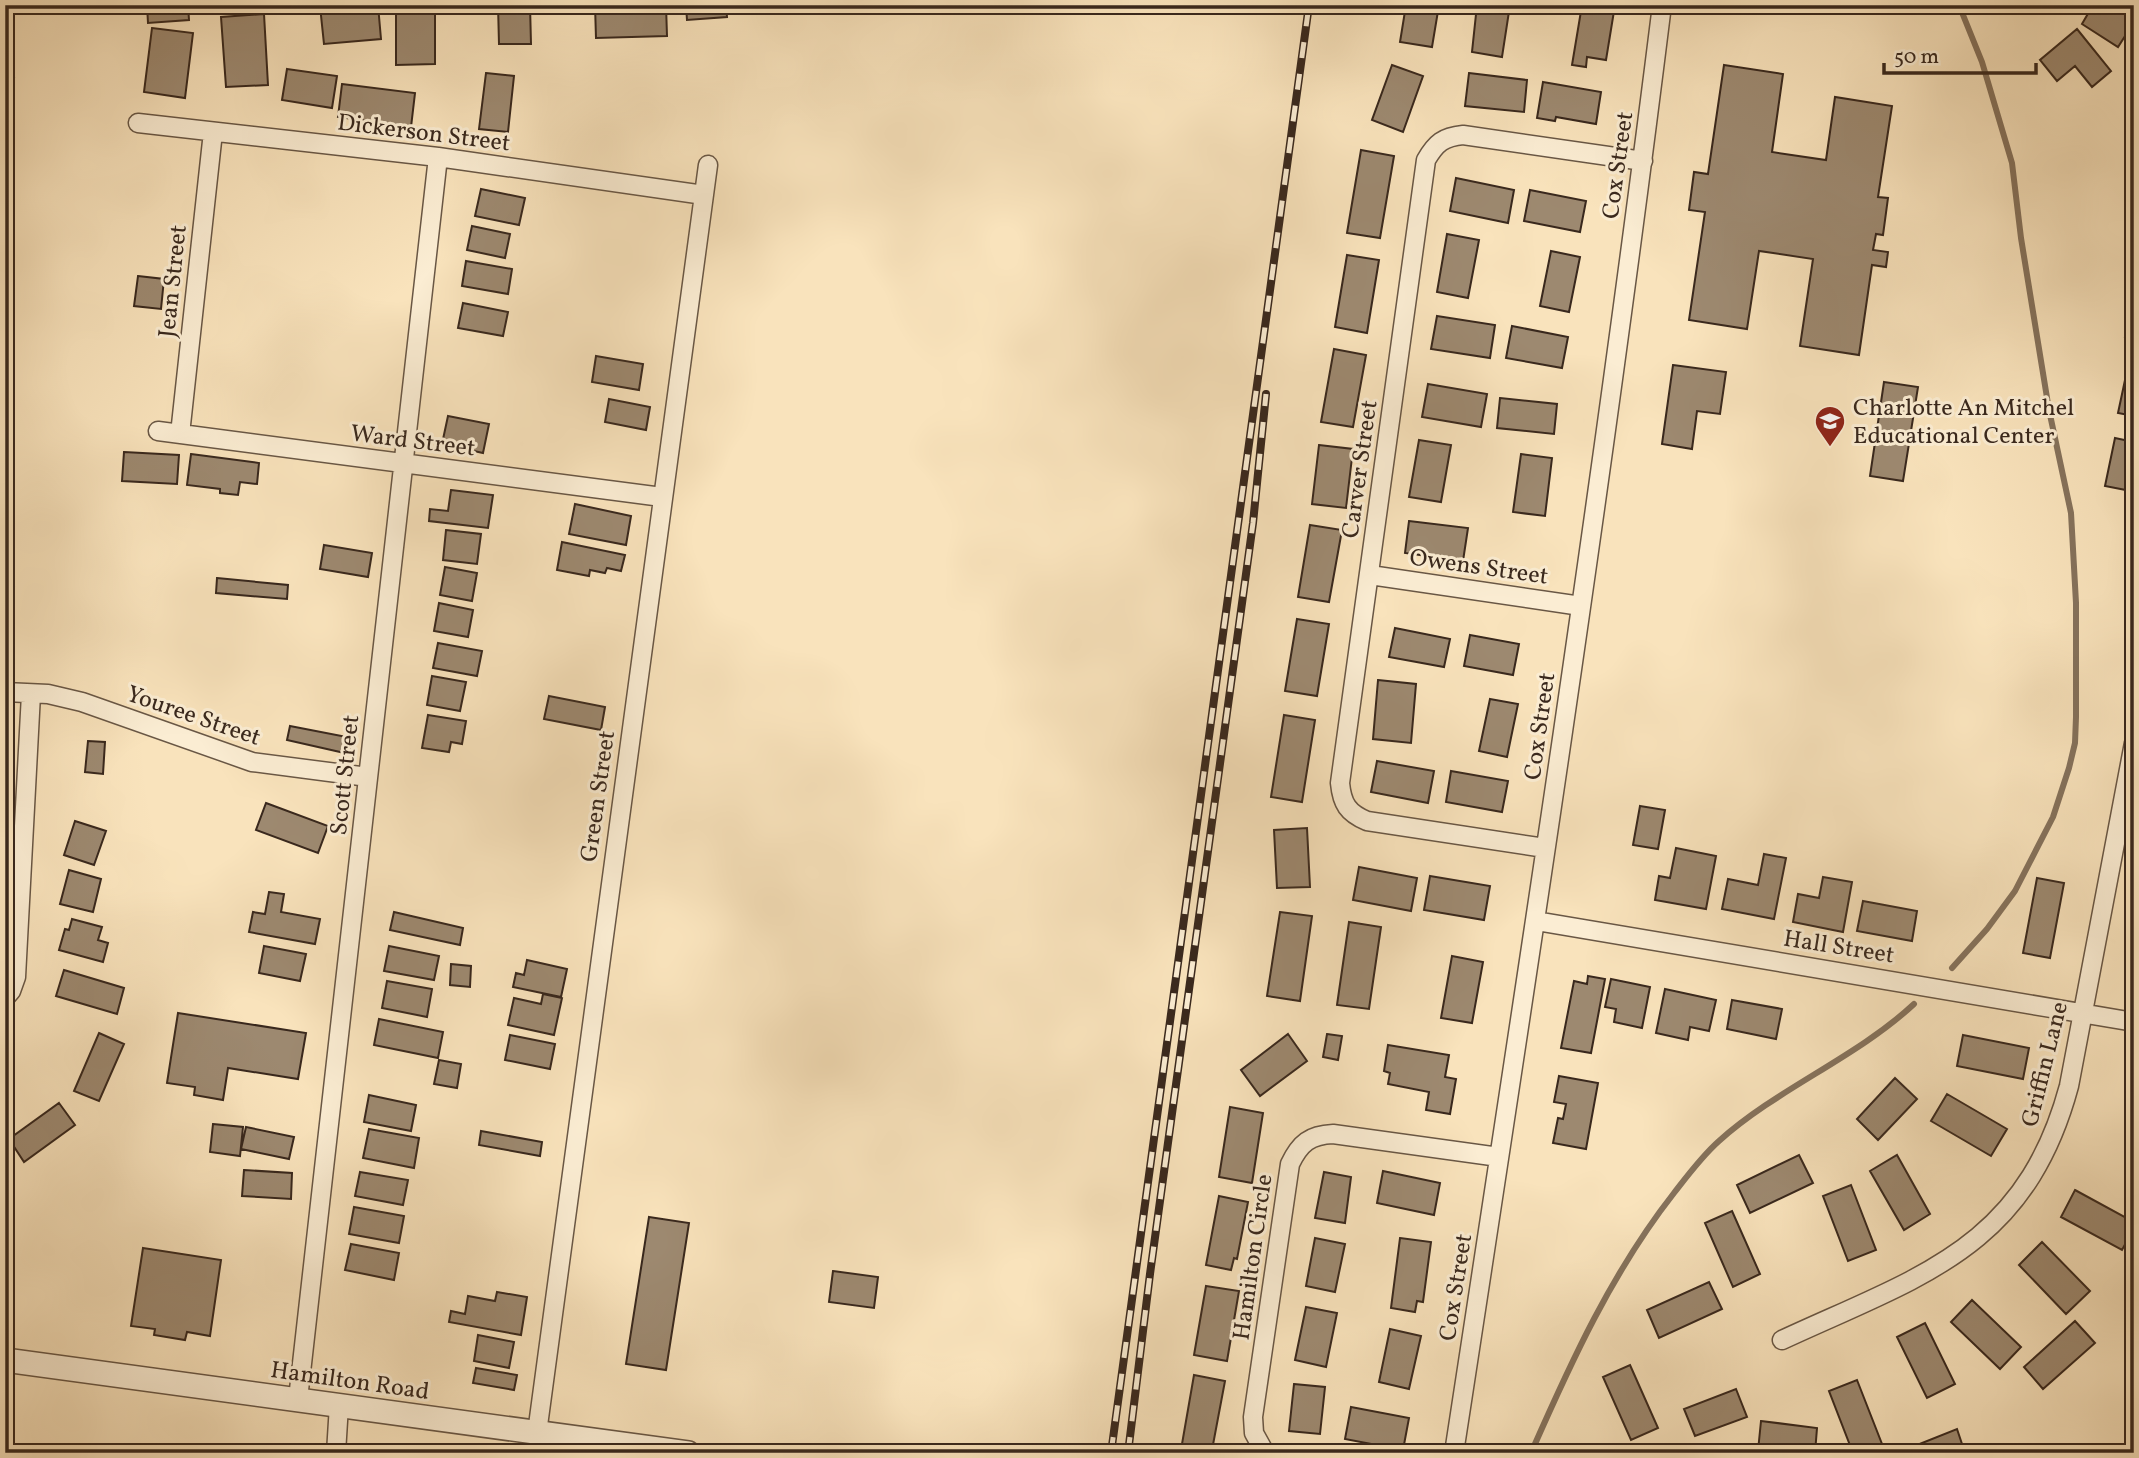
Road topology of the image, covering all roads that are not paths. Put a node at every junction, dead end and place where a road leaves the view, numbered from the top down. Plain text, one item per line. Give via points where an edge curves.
1 (1662, 5) edge
2 (138, 123) dead end
3 (213, 132) junction
4 (438, 157) junction
5 (1643, 160) junction
6 (708, 166) dead end
7 (704, 195) junction
8 (158, 431) dead end
9 (180, 434) junction
10 (403, 463) junction
11 (662, 497) junction
12 (1370, 575) junction
13 (1581, 606) junction
14 (5, 692) edge
15 (31, 694) junction
16 (2134, 743) edge
17 (369, 778) junction
18 (1545, 848) junction
19 (1536, 921) junction
20 (5, 998) edge
21 (2083, 1012) junction
22 (2134, 1022) edge
23 (1499, 1157) junction
24 (1782, 1340) dead end
25 (5, 1360) edge
26 (298, 1399) junction
27 (339, 1405) junction
28 (537, 1433) junction
29 (564, 1445) edge
30 (336, 1453) edge
31 (688, 1453) edge
32 (1265, 1453) edge
33 (1454, 1453) edge

1 - 5 street, Cox Street
2 - 3 street, Dickerson Street
3 - 4 street, Dickerson Street
3 - 9 street, Jean Street
4 - 7 street, Dickerson Street
4 - 10 street, Scott Street
5 - 12 street, Carver Street via 1463,135 1447,137 1434,146 1426,160
5 - 13 street, Cox Street
6 - 7 street, Green Street
7 - 11 street, Green Street
8 - 9 street, Ward Street
9 - 10 street, Ward Street
10 - 11 street, Ward Street
10 - 17 street, Scott Street
11 - 28 street, Green Street
12 - 13 street, Owens Street
12 - 18 street, Carver Street via 1340,783 1345,806 1367,821
13 - 18 street, Cox Street
14 - 15 street, Youree Street
15 - 17 street, Youree Street via 82,702 252,762
15 - 20 street via 16,977
16 - 21 street, Griffin Lane
17 - 26 street, Scott Street
18 - 19 street, Cox Street
19 - 21 street, Hall Street
19 - 23 street, Cox Street
21 - 22 street, Hall Street
21 - 24 street, Griffin Lane via 2060,1117 2036,1170 2003,1214 1933,1270
23 - 32 street, Hamilton Circle via 1333,1134 1309,1138 1298,1148 1290,1164 1253,1417 1254,1433
23 - 33 street, Cox Street
25 - 26 street, Hamilton Road
26 - 27 street, Hamilton Road
27 - 28 street, Hamilton Road
27 - 30 street
28 - 29 street, Hamilton Road
29 - 31 street, Hamilton Road

